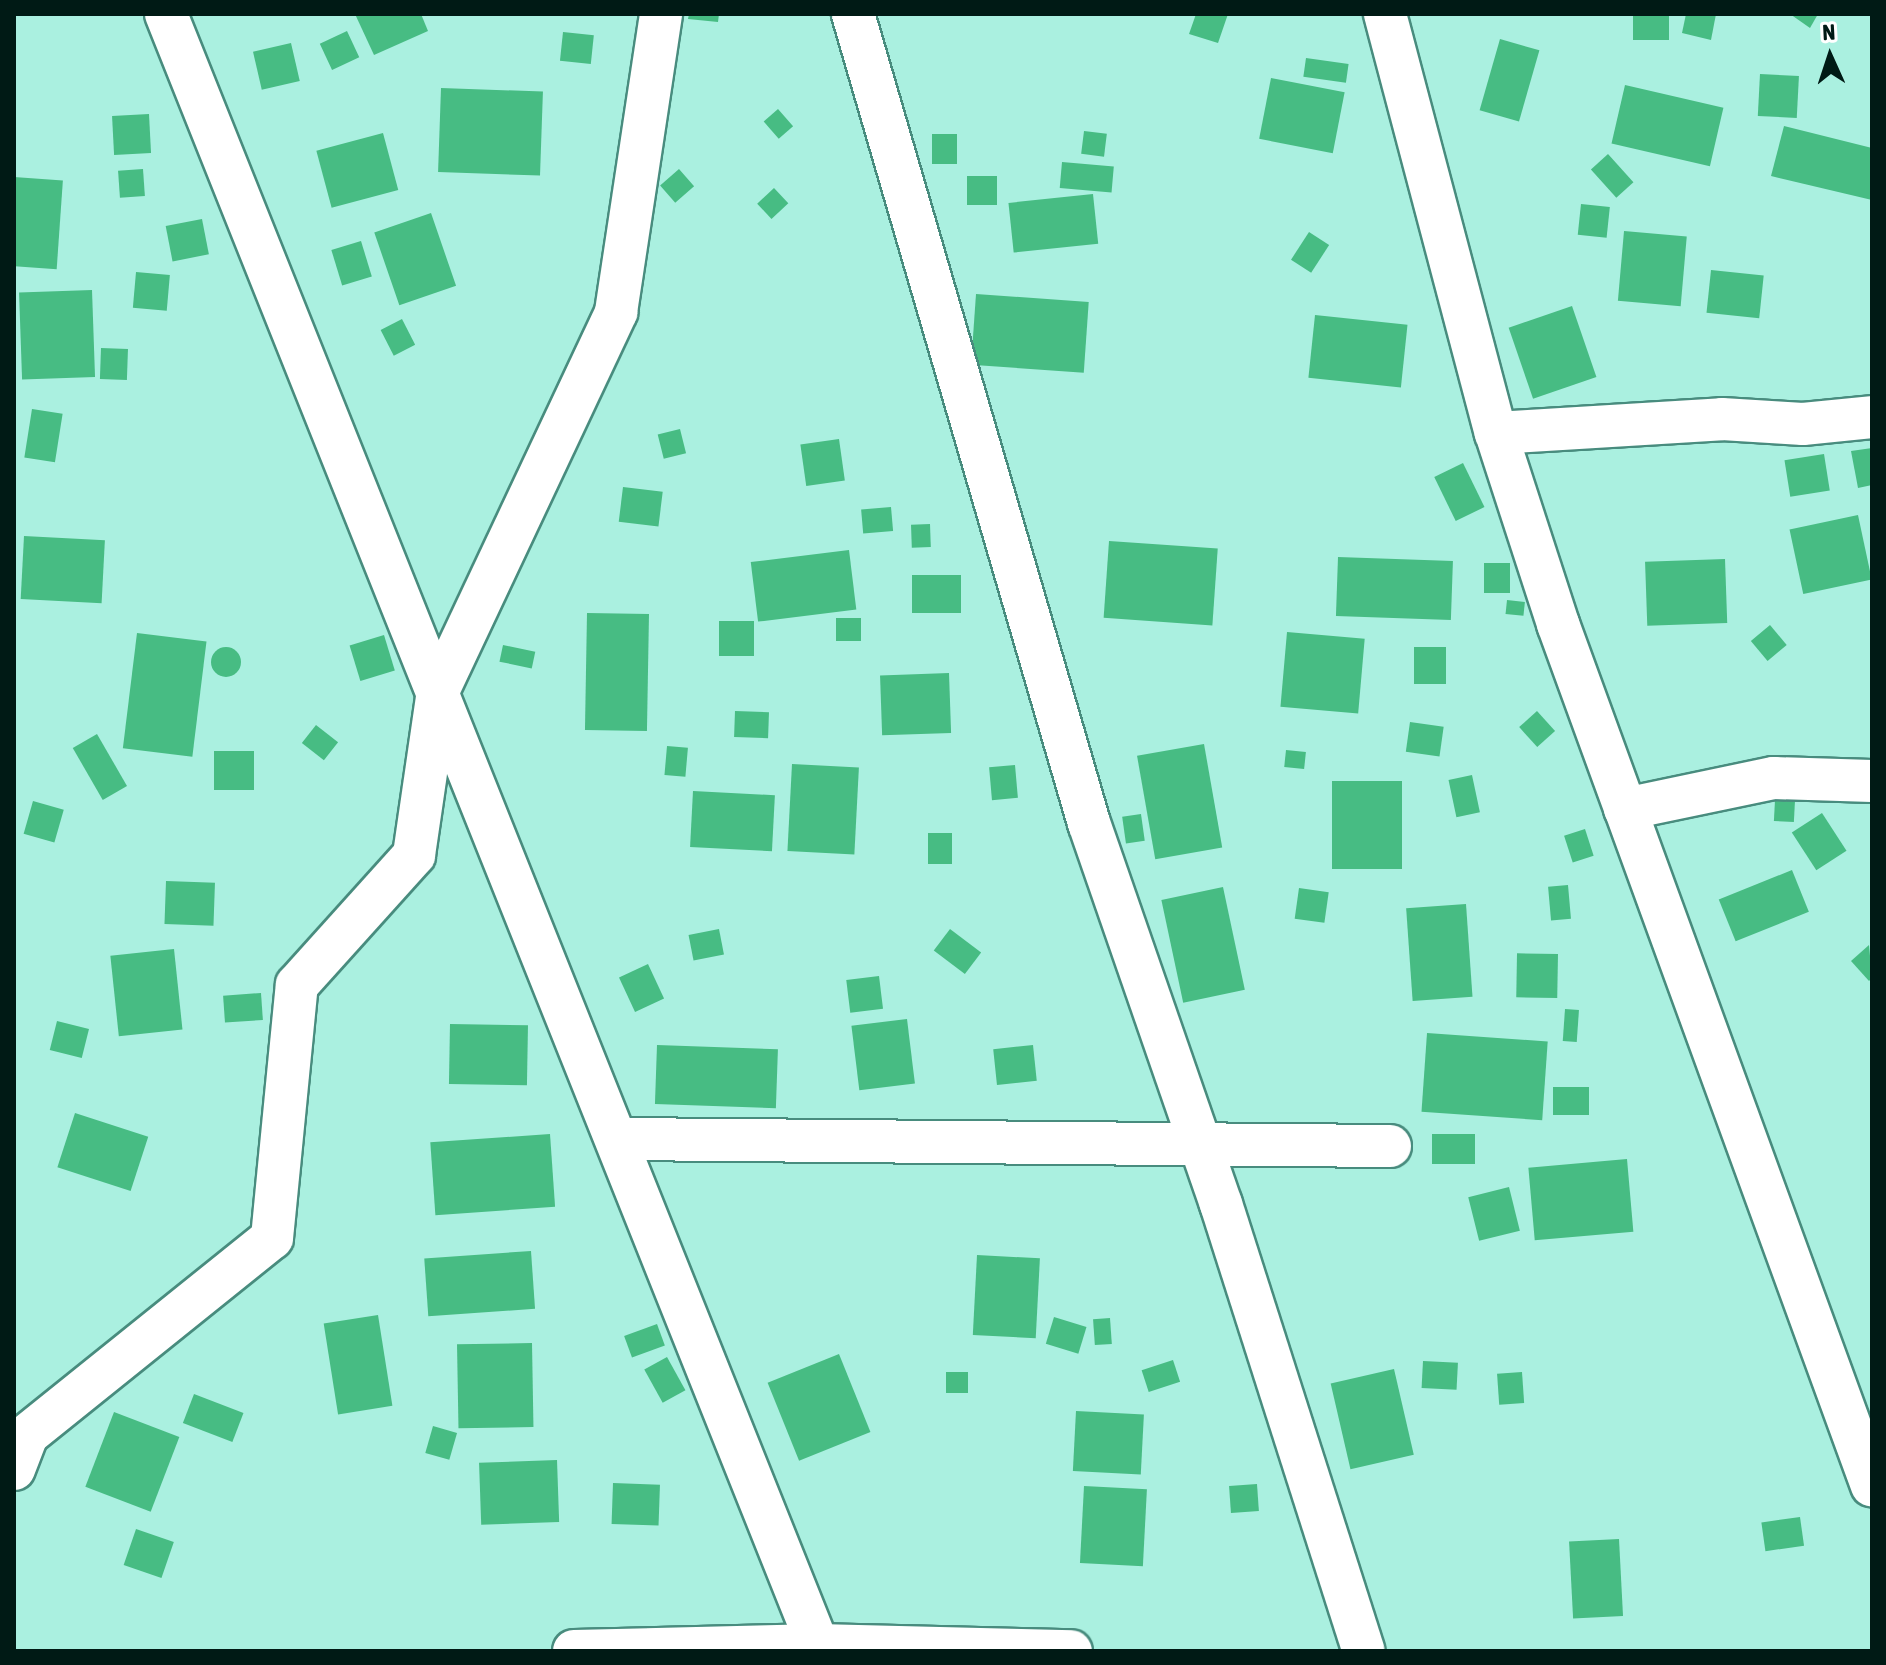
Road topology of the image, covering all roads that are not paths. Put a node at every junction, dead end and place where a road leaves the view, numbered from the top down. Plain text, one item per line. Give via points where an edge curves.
1 (166, 14) edge
2 (661, 14) edge
3 (853, 14) edge
4 (1385, 14) edge
5 (1872, 417) edge
6 (1496, 433) junction
7 (438, 691) junction
8 (1872, 781) edge
9 (1625, 809) junction
10 (619, 1139) junction
11 (1199, 1144) junction
12 (1390, 1146) dead end
13 (14, 1469) edge
14 (1872, 1486) edge
15 (819, 1648) edge
16 (574, 1651) edge
17 (1071, 1651) edge
18 (1364, 1651) edge

1 - 7 street
2 - 7 street via 616,312
3 - 11 street via 1089,823
4 - 6 street
5 - 6 street via 1803,424 1722,419
6 - 9 street
7 - 10 street
7 - 13 street via 414,855 297,985 272,1238 27,1435
8 - 9 street via 1774,778
9 - 14 street
10 - 11 street
10 - 15 street
11 - 12 street
11 - 18 street
15 - 16 street
15 - 17 street

